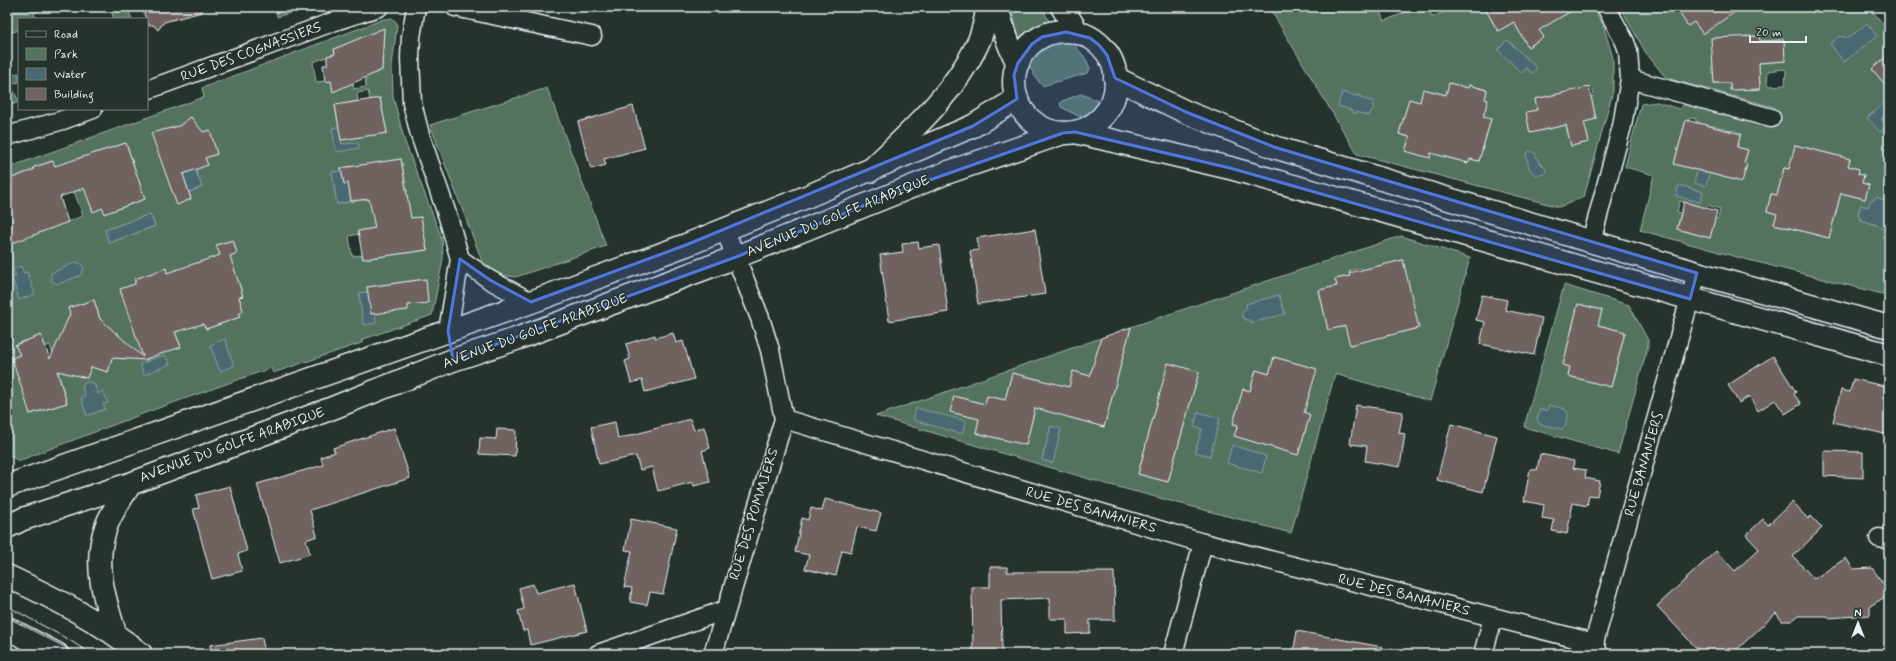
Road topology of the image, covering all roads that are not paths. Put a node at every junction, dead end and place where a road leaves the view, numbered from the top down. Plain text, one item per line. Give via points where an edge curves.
1 (379, 7) edge
2 (416, 7) edge
3 (455, 7) edge
4 (988, 7) edge
5 (997, 7) edge
6 (1062, 7) edge
7 (1606, 7) edge
8 (1078, 33) junction
9 (592, 36) dead end
10 (1018, 63) junction
11 (1116, 78) junction
12 (1630, 79) junction
13 (148, 90) edge
14 (1017, 99) junction
15 (90, 110) edge
16 (1772, 118) dead end
17 (1069, 132) junction
18 (7, 136) edge
19 (870, 171) junction
20 (725, 230) junction
21 (1591, 242) junction
22 (736, 257) junction
23 (460, 260) junction
24 (1697, 273) junction
25 (1690, 299) junction
26 (531, 302) junction
27 (1889, 327) edge
28 (448, 331) junction
29 (1889, 356) edge
30 (453, 360) junction
31 (784, 419) junction
32 (130, 484) junction
33 (7, 486) edge
34 (7, 527) edge
35 (1203, 543) junction
36 (7, 576) edge
37 (725, 610) junction
38 (1493, 618) junction
39 (7, 628) edge
40 (115, 633) junction
41 (1596, 649) edge
42 (57, 654) edge
43 (141, 654) edge
44 (598, 654) edge
45 (713, 654) edge
46 (1173, 654) edge
47 (1483, 654) edge

1 - 13 street, RUE DES COGNASSIERS
2 - 23 street via 410,51 412,103
3 - 9 street
4 - 19 main road via 978,44 963,69 936,105
5 - 10 main road
6 - 8 main road
7 - 12 street via 1625,42
8 - 10 main road via 1054,33 1042,37 1024,52
8 - 11 main road via 1090,38 1107,55
10 - 14 main road via 1014,81
11 - 17 main road via 1112,102 1106,112 1087,128
11 - 21 main road via 1186,112 1274,147
12 - 16 street
12 - 21 street via 1620,133
14 - 17 main road via 1030,119 1040,126 1051,131
14 - 19 main road, AVENUE DU GOLFE ARABIQUE via 974,126
15 - 18 street
17 - 22 main road, AVENUE DU GOLFE ARABIQUE via 946,173
17 - 25 main road via 1230,168
19 - 20 main road, AVENUE DU GOLFE ARABIQUE
20 - 22 street
20 - 26 main road, AVENUE DU GOLFE ARABIQUE
21 - 24 main road
22 - 30 main road, AVENUE DU GOLFE ARABIQUE
22 - 31 street via 765,334
23 - 26 street
23 - 28 street
24 - 25 street, RUE BANANIERS
24 - 27 main road
25 - 29 main road
25 - 41 street, RUE BANANIERS
26 - 28 main road, AVENUE DU GOLFE ARABIQUE
28 - 30 main road
28 - 33 main road, AVENUE DU GOLFE ARABIQUE
30 - 32 main road, AVENUE DU GOLFE ARABIQUE
31 - 35 street, RUE DES BANANIERS
31 - 37 street, RUE DES POMMIERS
32 - 34 main road, AVENUE DU GOLFE ARABIQUE via 23,519
32 - 40 main road via 106,526 100,547 99,566 105,600
35 - 38 street, RUE DES BANANIERS
35 - 46 street
36 - 40 main road
37 - 44 street
37 - 45 street, RUE DES POMMIERS
38 - 41 street, RUE DES BANANIERS
38 - 47 street
39 - 42 main road
40 - 43 main road

